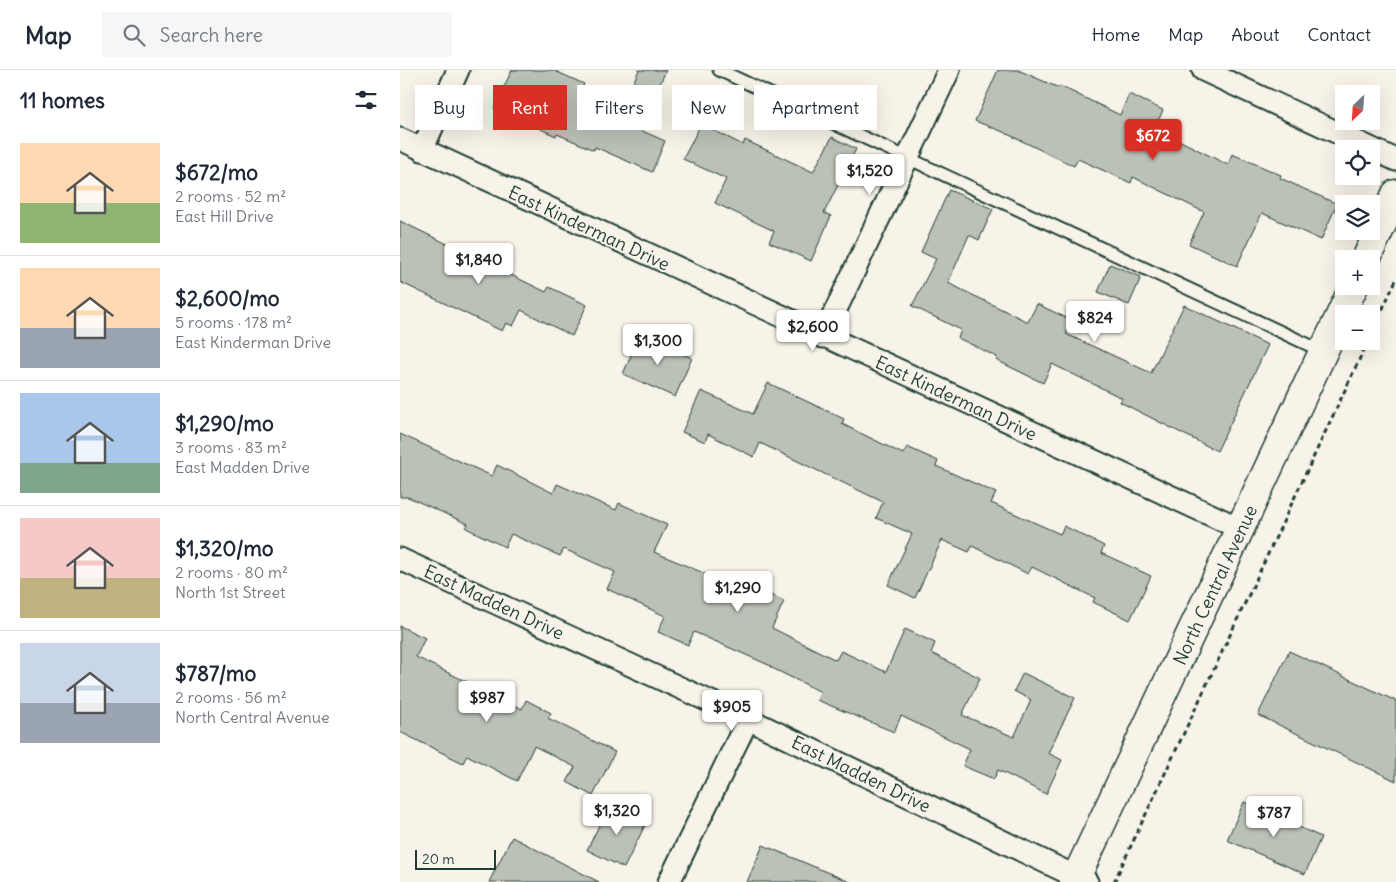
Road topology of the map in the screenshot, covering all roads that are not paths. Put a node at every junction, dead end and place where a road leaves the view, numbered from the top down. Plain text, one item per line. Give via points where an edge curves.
1 (458, 70) edge
2 (719, 70) edge
3 (949, 70) edge
4 (1202, 70) edge
5 (400, 140) edge
6 (422, 150) junction
7 (908, 156) junction
8 (1396, 160) edge
9 (1396, 194) edge
10 (1370, 250) edge
11 (1350, 295) edge
12 (823, 337) junction
13 (1324, 352) junction
14 (1241, 529) junction
15 (400, 559) edge
16 (748, 719) junction
17 (1079, 881) edge
18 (670, 882) edge

1 - 6 street
2 - 7 lane
3 - 7 street
4 - 8 street
5 - 6 street, East Kinderman Drive
6 - 12 street, East Kinderman Drive
7 - 12 street
7 - 13 lane
9 - 10 street
11 - 13 street, North Central Avenue
12 - 14 street, East Kinderman Drive
13 - 14 street, North Central Avenue
14 - 17 street, North Central Avenue
15 - 16 street, East Madden Drive
16 - 17 street, East Madden Drive
16 - 18 street

